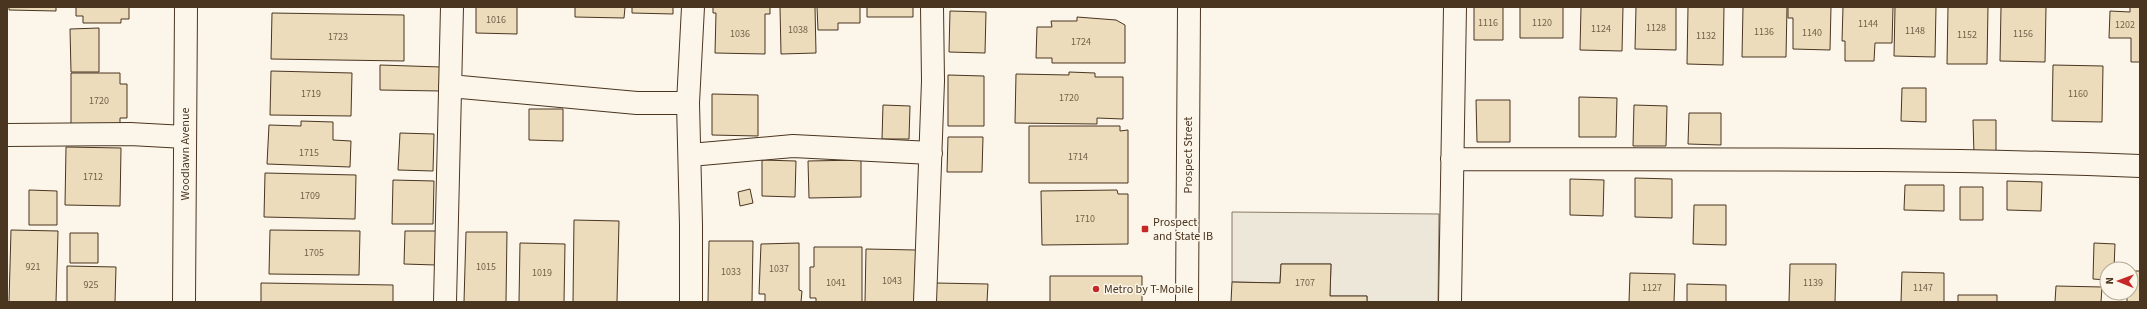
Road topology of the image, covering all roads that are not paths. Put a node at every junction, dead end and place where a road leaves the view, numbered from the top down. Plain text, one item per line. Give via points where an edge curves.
1 (186, 7) edge
2 (452, 7) edge
3 (693, 7) edge
4 (932, 7) edge
5 (1189, 7) edge
6 (1454, 7) edge
7 (450, 86) junction
8 (688, 103) junction
9 (7, 135) edge
10 (185, 137) junction
11 (931, 153) junction
12 (690, 154) junction
13 (1452, 159) junction
14 (2140, 166) edge
15 (184, 302) edge
16 (445, 302) edge
17 (691, 302) edge
18 (925, 302) edge
19 (1187, 302) edge
20 (1450, 302) edge

1 - 10 street, Woodlawn Avenue
2 - 7 street
3 - 8 street
4 - 11 street
5 - 19 street, Prospect Street
6 - 13 street
7 - 8 street via 637,103
7 - 16 street
8 - 12 street
9 - 10 street via 130,134
10 - 15 street, Woodlawn Avenue
11 - 12 street via 793,146
11 - 18 street
12 - 17 street
13 - 14 street via 2061,163
13 - 20 street

